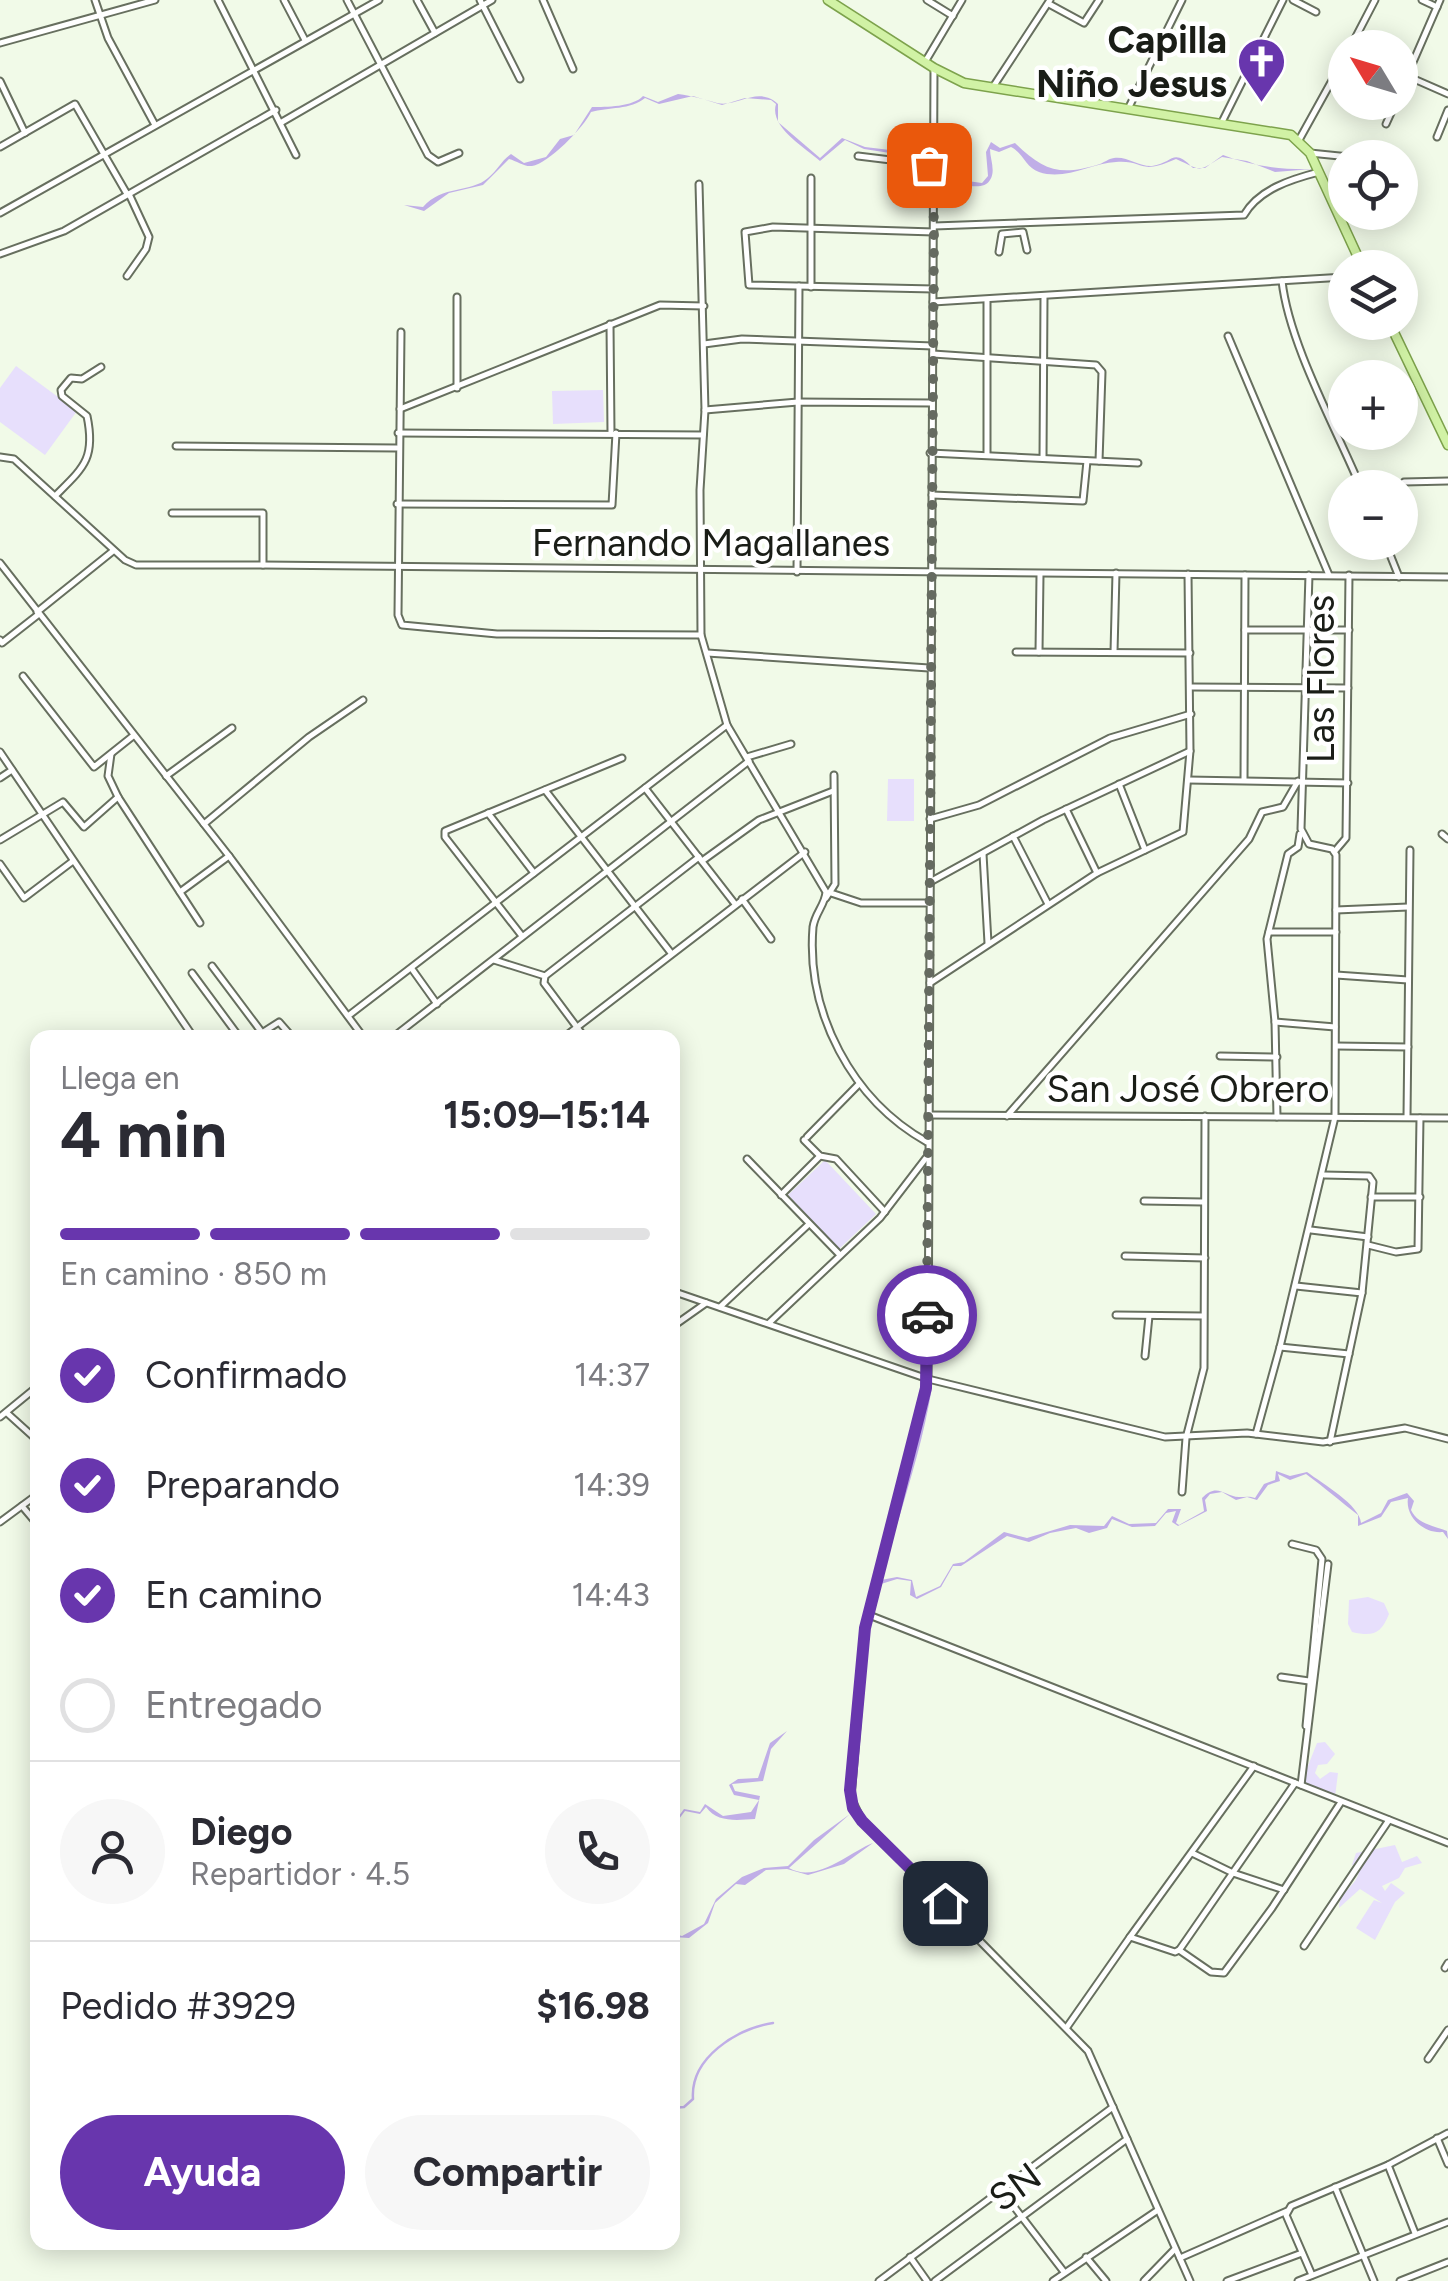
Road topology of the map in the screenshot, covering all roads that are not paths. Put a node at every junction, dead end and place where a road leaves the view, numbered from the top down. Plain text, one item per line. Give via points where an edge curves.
1 (95, 0) edge
2 (218, 0) edge
3 (284, 0) edge
4 (347, 0) edge
5 (379, 0) edge
6 (417, 0) edge
7 (492, 0) edge
8 (543, 0) edge
9 (828, 0) edge
10 (853, 0) edge
11 (927, 0) edge
12 (962, 0) edge
13 (1099, 0) edge
14 (1182, 0) edge
15 (1282, 0) edge
16 (1292, 0) edge
17 (1374, 0) edge
18 (1422, 0) edge
19 (150, 1) edge
20 (1049, 2) edge
21 (482, 3) edge
22 (1439, 3) edge
23 (1316, 12) dead end
24 (354, 13) junction
25 (847, 13) junction
26 (99, 14) junction
27 (953, 16) junction
28 (1359, 30) edge
29 (435, 32) junction
30 (305, 40) junction
31 (0, 43) edge
32 (1418, 48) edge
33 (925, 62) junction
34 (380, 64) junction
35 (254, 68) junction
36 (934, 68) junction
37 (574, 69) dead end
38 (520, 79) dead end
39 (0, 82) edge
40 (1418, 85) edge
41 (992, 89) junction
42 (1328, 91) edge
43 (1448, 94) edge
44 (1128, 109) junction
45 (276, 110) junction
46 (1448, 110) edge
47 (1388, 120) edge
48 (282, 122) junction
49 (1222, 122) junction
50 (155, 124) junction
51 (1386, 124) dead end
52 (25, 133) junction
53 (1437, 138) dead end
54 (1300, 140) junction
55 (0, 148) edge
56 (1310, 152) junction
57 (459, 153) dead end
58 (1328, 154) edge
59 (105, 155) junction
60 (296, 155) dead end
61 (858, 156) dead end
62 (932, 165) junction
63 (1319, 172) junction
64 (811, 178) dead end
65 (699, 184) dead end
66 (128, 194) junction
67 (0, 213) edge
68 (1013, 222) junction
69 (811, 228) junction
70 (934, 229) junction
71 (1013, 233) junction
72 (1027, 250) dead end
73 (1355, 250) edge
74 (999, 252) dead end
75 (0, 254) edge
76 (127, 276) dead end
77 (1328, 278) edge
78 (1282, 281) junction
79 (799, 286) junction
80 (812, 288) junction
81 (934, 289) junction
82 (458, 297) dead end
83 (1044, 297) junction
84 (987, 300) junction
85 (933, 302) junction
86 (704, 306) junction
87 (610, 324) junction
88 (401, 332) dead end
89 (1228, 336) dead end
90 (1398, 340) edge
91 (704, 344) junction
92 (798, 344) junction
93 (933, 350) junction
94 (990, 356) junction
95 (1045, 360) junction
96 (102, 367) dead end
97 (457, 388) junction
98 (798, 402) junction
99 (932, 403) junction
100 (400, 409) junction
101 (706, 410) junction
102 (398, 432) junction
103 (614, 433) junction
104 (702, 435) junction
105 (1448, 445) edge
106 (176, 446) dead end
107 (397, 448) junction
108 (930, 452) junction
109 (987, 455) junction
110 (0, 457) edge
111 (1042, 458) junction
112 (1086, 460) junction
113 (1099, 461) junction
114 (1138, 463) dead end
115 (1353, 470) edge
116 (1448, 481) edge
117 (1418, 482) edge
118 (932, 495) junction
119 (55, 496) junction
120 (397, 504) junction
121 (172, 512) dead end
122 (114, 550) junction
123 (1392, 560) edge
124 (0, 563) edge
125 (263, 565) junction
126 (398, 568) junction
127 (699, 570) junction
128 (796, 572) junction
129 (931, 572) junction
130 (1116, 573) junction
131 (1040, 574) junction
132 (1188, 574) junction
133 (1245, 575) junction
134 (1310, 575) junction
135 (1330, 575) junction
136 (1349, 575) junction
137 (1399, 577) junction
138 (1448, 577) edge
139 (38, 613) junction
140 (1245, 630) junction
141 (1308, 630) junction
142 (1348, 630) junction
143 (701, 635) junction
144 (0, 640) edge
145 (1016, 652) dead end
146 (1040, 652) junction
147 (1114, 652) junction
148 (708, 653) junction
149 (1190, 653) junction
150 (930, 668) junction
151 (23, 676) dead end
152 (1192, 687) junction
153 (1244, 688) junction
154 (1306, 688) junction
155 (1348, 688) junction
156 (363, 700) dead end
157 (1191, 714) junction
158 (727, 725) junction
159 (232, 728) dead end
160 (134, 735) junction
161 (790, 744) dead end
162 (1190, 751) junction
163 (0, 752) edge
164 (111, 754) junction
165 (622, 758) dead end
166 (748, 759) junction
167 (12, 770) junction
168 (834, 775) dead end
169 (166, 776) junction
170 (0, 778) edge
171 (1188, 780) junction
172 (1244, 780) junction
173 (1301, 782) junction
174 (1348, 783) junction
175 (1119, 784) junction
176 (645, 788) junction
177 (545, 790) junction
178 (833, 792) junction
179 (118, 797) junction
180 (779, 809) junction
181 (1066, 809) junction
182 (488, 813) junction
183 (42, 816) junction
184 (929, 819) junction
185 (671, 823) junction
186 (204, 824) junction
187 (1301, 830) junction
188 (581, 836) junction
189 (1014, 836) junction
190 (0, 840) edge
191 (1145, 850) junction
192 (1410, 850) dead end
193 (1334, 851) junction
194 (805, 852) junction
195 (983, 854) junction
196 (229, 856) junction
197 (700, 859) junction
198 (74, 862) junction
199 (0, 864) edge
200 (608, 872) junction
201 (534, 873) junction
202 (1097, 873) junction
203 (929, 882) junction
204 (180, 892) junction
205 (829, 896) junction
206 (742, 899) junction
207 (497, 902) junction
208 (735, 904) junction
209 (928, 904) junction
210 (1048, 904) junction
211 (635, 906) junction
212 (1410, 908) junction
213 (1336, 910) junction
214 (200, 923) dead end
215 (1268, 932) junction
216 (1336, 932) junction
217 (522, 936) junction
218 (770, 940) dead end
219 (988, 944) junction
220 (671, 952) junction
221 (494, 960) junction
222 (212, 966) dead end
223 (412, 968) junction
224 (192, 973) dead end
225 (1336, 975) junction
226 (545, 976) junction
227 (1408, 980) junction
228 (930, 983) junction
229 (437, 1004) junction
230 (348, 1016) junction
231 (1276, 1022) junction
232 (577, 1026) junction
233 (1335, 1027) junction
234 (189, 1030) edge
235 (234, 1030) edge
236 (260, 1030) edge
237 (358, 1030) edge
238 (403, 1030) edge
239 (572, 1030) edge
240 (580, 1030) edge
241 (1335, 1046) junction
242 (1408, 1047) junction
243 (1220, 1056) dead end
244 (1276, 1057) junction
245 (859, 1084) junction
246 (928, 1115) junction
247 (1007, 1116) junction
248 (1205, 1116) junction
249 (1277, 1117) junction
250 (1335, 1117) junction
251 (1407, 1117) junction
252 (1420, 1118) junction
253 (1448, 1118) edge
254 (927, 1142) junction
255 (928, 1155) junction
256 (820, 1156) junction
257 (746, 1160) dead end
258 (1324, 1174) junction
259 (781, 1195) junction
260 (1372, 1197) junction
261 (1420, 1197) junction
262 (1144, 1201) dead end
263 (1203, 1202) junction
264 (885, 1212) junction
265 (809, 1224) junction
266 (1311, 1230) junction
267 (1368, 1241) junction
268 (840, 1255) junction
269 (1124, 1256) dead end
270 (1205, 1258) junction
271 (1295, 1286) junction
272 (1362, 1292) junction
273 (680, 1294) edge
274 (706, 1303) junction
275 (719, 1308) junction
276 (1116, 1315) dead end
277 (1149, 1316) junction
278 (1205, 1316) junction
279 (680, 1321) edge
280 (768, 1324) junction
281 (1280, 1347) junction
282 (1348, 1354) junction
283 (1145, 1356) dead end
284 (928, 1379) junction
285 (30, 1393) edge
286 (3, 1415) edge
287 (1256, 1434) junction
288 (30, 1435) edge
289 (1186, 1438) junction
290 (1448, 1440) edge
291 (1330, 1442) junction
292 (1182, 1492) dead end
293 (30, 1500) edge
294 (22, 1506) junction
295 (30, 1516) edge
296 (0, 1522) edge
297 (1292, 1544) dead end
298 (1328, 1564) dead end
299 (868, 1614) junction
300 (1281, 1677) dead end
301 (1309, 1681) junction
302 (1308, 1734) junction
303 (1254, 1766) junction
304 (1298, 1784) junction
305 (1341, 1801) junction
306 (1390, 1820) junction
307 (1448, 1843) edge
308 (1192, 1852) junction
309 (1233, 1874) junction
310 (1284, 1890) junction
311 (1130, 1937) junction
312 (1304, 1946) dead end
313 (1179, 1950) junction
314 (1066, 2027) junction
315 (1448, 2030) edge
316 (1428, 2059) dead end
317 (1114, 2107) junction
318 (1448, 2133) edge
319 (1437, 2138) junction
320 (1128, 2139) junction
321 (1448, 2164) edge
322 (1388, 2165) junction
323 (1335, 2187) junction
324 (1002, 2190) junction
325 (1159, 2209) junction
326 (1288, 2211) junction
327 (1021, 2216) junction
328 (1448, 2222) edge
329 (1415, 2233) junction
330 (1357, 2244) junction
331 (1175, 2249) junction
332 (1302, 2252) junction
333 (1365, 2254) junction
334 (910, 2257) junction
335 (1086, 2257) junction
336 (1356, 2257) junction
337 (1180, 2258) junction
338 (1448, 2262) edge
339 (1064, 2273) junction
340 (1312, 2275) junction
341 (879, 2281) edge
342 (927, 2281) edge
343 (935, 2281) edge
344 (1053, 2281) edge
345 (1106, 2281) edge
346 (1144, 2281) edge
347 (1190, 2281) edge
348 (1227, 2281) edge
349 (1298, 2281) edge
350 (1374, 2281) edge
351 (1400, 2281) edge

1 - 26 street
2 - 35 street
3 - 30 street
4 - 24 street
5 - 24 street
6 - 29 street
7 - 21 street
8 - 37 street
9 - 25 main road
10 - 25 street
11 - 27 street
12 - 27 street
13 - 20 street via 1084,23
14 - 44 street
15 - 49 street
16 - 23 street
17 - 28 street
18 - 22 street
19 - 26 street
20 - 41 street
21 - 29 street
21 - 38 street
22 - 32 street
24 - 30 street
24 - 34 street
25 - 33 main road
26 - 31 street
26 - 50 street
27 - 33 street
29 - 34 street
30 - 35 street
33 - 36 main road
34 - 48 street
34 - 57 street via 428,156 438,162
35 - 45 street
35 - 50 street
36 - 41 main road
36 - 62 street
39 - 52 street
40 - 43 street
41 - 44 main road
42 - 54 street
44 - 49 main road
45 - 48 street
45 - 66 street
46 - 53 street
47 - 51 street
48 - 60 street
49 - 54 main road
50 - 59 street
52 - 55 street
52 - 59 street via 76,104
54 - 56 main road
56 - 58 street
56 - 63 main road
59 - 66 street
59 - 67 street
61 - 62 street
62 - 70 street
63 - 68 street via 1276,186 1244,215
63 - 73 main road
64 - 69 street
65 - 86 street
66 - 75 street via 64,231
66 - 76 street via 150,237
68 - 70 street
68 - 71 street
69 - 70 street
69 - 79 street via 745,232 747,284
69 - 80 street
70 - 81 street
71 - 72 street via 1025,234
71 - 74 street via 1000,234
77 - 78 street
78 - 83 street
78 - 115 street via 1284,304
79 - 80 street
79 - 92 street
80 - 81 street
81 - 85 street
82 - 97 street
83 - 84 street
83 - 95 street
84 - 85 street
84 - 94 street
85 - 93 street
86 - 87 street via 660,304
86 - 91 street
87 - 97 street
87 - 103 street
88 - 100 street
89 - 135 street
90 - 105 main road
91 - 92 street
91 - 101 street
92 - 93 street
92 - 98 street
93 - 94 street
93 - 99 street
94 - 95 street
94 - 109 street
95 - 111 street
95 - 113 street via 1100,368
96 - 119 street via 71,378 61,390 87,416 90,450
97 - 100 street
98 - 99 street
98 - 101 street
98 - 128 street
99 - 108 street
100 - 102 street
101 - 104 street
102 - 103 street
102 - 107 street
103 - 104 street
103 - 120 street via 612,505
104 - 127 street
106 - 107 street
107 - 120 street
108 - 109 street
108 - 118 street
109 - 111 street
110 - 119 street, Fernando Magallanes via 14,459
111 - 112 street
112 - 113 street
112 - 118 street via 1083,501
113 - 114 street
116 - 117 street
118 - 129 street
119 - 122 street, Fernando Magallanes
120 - 126 street
121 - 125 street via 264,513
122 - 125 street, Fernando Magallanes via 150,568
122 - 139 street
123 - 137 street
124 - 139 street
125 - 126 street, Fernando Magallanes
126 - 127 street, Fernando Magallanes
126 - 143 street via 398,615 406,629
127 - 128 street, Fernando Magallanes
127 - 143 street
128 - 129 street, Fernando Magallanes
129 - 131 street, Fernando Magallanes
129 - 150 street
130 - 131 street, Fernando Magallanes
130 - 132 street, Fernando Magallanes
130 - 147 street
131 - 146 street
132 - 133 street, Fernando Magallanes
132 - 149 street
133 - 134 street, Fernando Magallanes
133 - 140 street
134 - 135 street, Fernando Magallanes
134 - 141 street
135 - 136 street, Fernando Magallanes
136 - 137 street, Fernando Magallanes
136 - 142 street, Las Flores
137 - 138 street, Fernando Magallanes
139 - 144 street
139 - 160 street
140 - 141 street
140 - 153 street
141 - 142 street
141 - 154 street
142 - 155 street, Las Flores
143 - 148 street
145 - 146 street
146 - 147 street
147 - 149 street
148 - 150 street
148 - 158 street
149 - 152 street
150 - 184 street
151 - 164 street via 94,768
152 - 153 street
152 - 157 street
153 - 154 street
153 - 172 street
154 - 155 street
154 - 173 street
155 - 174 street, Las Flores
156 - 186 street
157 - 162 street
157 - 184 street via 1110,738 979,804
158 - 166 street
158 - 176 street
159 - 169 street
160 - 164 street
160 - 169 street
161 - 166 street
162 - 171 street
162 - 175 street
163 - 167 street
164 - 179 street via 108,776
165 - 177 street
166 - 180 street
166 - 185 street
167 - 170 street
167 - 183 street
168 - 178 street
169 - 186 street
171 - 172 street
171 - 191 street via 1183,832
172 - 173 street
173 - 174 street
173 - 187 street
173 - 247 street via 1282,806 1262,812 1249,838
174 - 193 street, Las Flores via 1346,838
175 - 181 street
175 - 191 street
176 - 185 street
176 - 188 street
177 - 182 street
177 - 188 street
178 - 180 street
178 - 205 street
179 - 183 street via 84,827 63,802
179 - 204 street
180 - 194 street
180 - 197 street
181 - 189 street
181 - 202 street
182 - 201 street
182 - 207 street via 444,836
183 - 190 street
183 - 198 street
184 - 203 street
185 - 197 street
185 - 200 street
186 - 196 street
187 - 193 street via 1309,844
187 - 215 street
188 - 200 street
188 - 201 street
189 - 195 street
189 - 210 street
191 - 202 street
192 - 212 street
193 - 213 street, Las Flores
194 - 205 street
194 - 206 street
195 - 203 street
195 - 219 street
196 - 204 street
196 - 230 street
197 - 208 street
197 - 211 street
198 - 199 street via 24,898
198 - 234 street
200 - 211 street
200 - 217 street
201 - 207 street
202 - 210 street
203 - 209 street
204 - 214 street
205 - 209 street
205 - 245 street via 814,923 814,974 838,1051
206 - 208 street
206 - 218 street
207 - 217 street
207 - 223 street
208 - 220 street
209 - 228 street
210 - 219 street
211 - 220 street
211 - 226 street
212 - 213 street
212 - 227 street
213 - 216 street, Las Flores
215 - 216 street
215 - 231 street
216 - 225 street, Las Flores
217 - 221 street
219 - 228 street
220 - 232 street
221 - 226 street
221 - 229 street
222 - 236 street
223 - 229 street
223 - 230 street
224 - 235 street
225 - 227 street
225 - 233 street, Las Flores
226 - 232 street
227 - 242 street
228 - 246 street
229 - 238 street
230 - 237 street
231 - 233 street
231 - 244 street
232 - 239 street
232 - 240 street
233 - 241 street, Las Flores
241 - 242 street
241 - 250 street, Las Flores
242 - 251 street
243 - 244 street
244 - 249 street
245 - 254 street
245 - 256 street via 806,1139
246 - 247 street, San José Obrero
246 - 254 street
247 - 248 street, San José Obrero
248 - 249 street, San José Obrero
248 - 263 street
249 - 250 street, San José Obrero
250 - 251 street, San José Obrero
250 - 258 street, Las Flores
251 - 252 street, San José Obrero
252 - 253 street, San José Obrero
252 - 261 street
254 - 255 street
255 - 264 street
255 - 284 street
256 - 259 street
256 - 264 street via 836,1160
257 - 259 street
258 - 260 street via 1369,1176
258 - 266 street, Las Flores
259 - 265 street
260 - 261 street
260 - 267 street
261 - 267 street via 1418,1249 1396,1252
262 - 263 street
263 - 270 street
264 - 268 street
265 - 268 street
265 - 275 street
266 - 267 street
266 - 271 street, Las Flores
267 - 272 street
268 - 280 street
269 - 270 street
270 - 278 street
271 - 272 street
271 - 281 street, Las Flores
272 - 282 street
273 - 274 street
274 - 275 street
274 - 279 street
275 - 280 street
276 - 277 street
277 - 278 street
277 - 283 street
278 - 289 street via 1202,1386
280 - 284 street
281 - 282 street
281 - 287 street, Las Flores
282 - 291 street
284 - 289 street
284 - 299 street
285 - 286 street
286 - 288 street
287 - 289 street
287 - 291 street
289 - 292 street
290 - 291 street via 1405,1428
293 - 294 street
294 - 295 street
294 - 296 street
297 - 301 street via 1316,1550 1322,1559
298 - 302 street
299 - 303 street
299 - 314 street via 850,1790 855,1812
300 - 301 street
301 - 302 street
302 - 304 street
303 - 304 street
303 - 308 street
304 - 305 street
304 - 309 street
305 - 306 street
305 - 310 street
306 - 307 street
306 - 312 street
308 - 309 street
308 - 311 street
309 - 310 street
309 - 313 street
310 - 313 street via 1224,1973 1211,1972
311 - 313 street
311 - 314 street
314 - 317 street via 1093,2059
315 - 316 street
317 - 320 street
317 - 324 street
318 - 319 street
319 - 321 street
319 - 322 street
320 - 325 street
320 - 327 street, SN
322 - 323 street
322 - 329 street
323 - 326 street
323 - 330 street
324 - 327 street
324 - 334 street
325 - 331 street
325 - 335 street
326 - 332 street
326 - 337 street
327 - 339 street
327 - 343 street, SN
328 - 329 street
329 - 333 street
330 - 333 street
330 - 336 street
331 - 337 street
331 - 346 street
332 - 340 street
332 - 348 street
333 - 336 street
333 - 350 street
334 - 341 street
334 - 342 street
335 - 339 street
335 - 345 street
336 - 340 street
337 - 347 street
338 - 351 street
339 - 344 street
340 - 349 street

